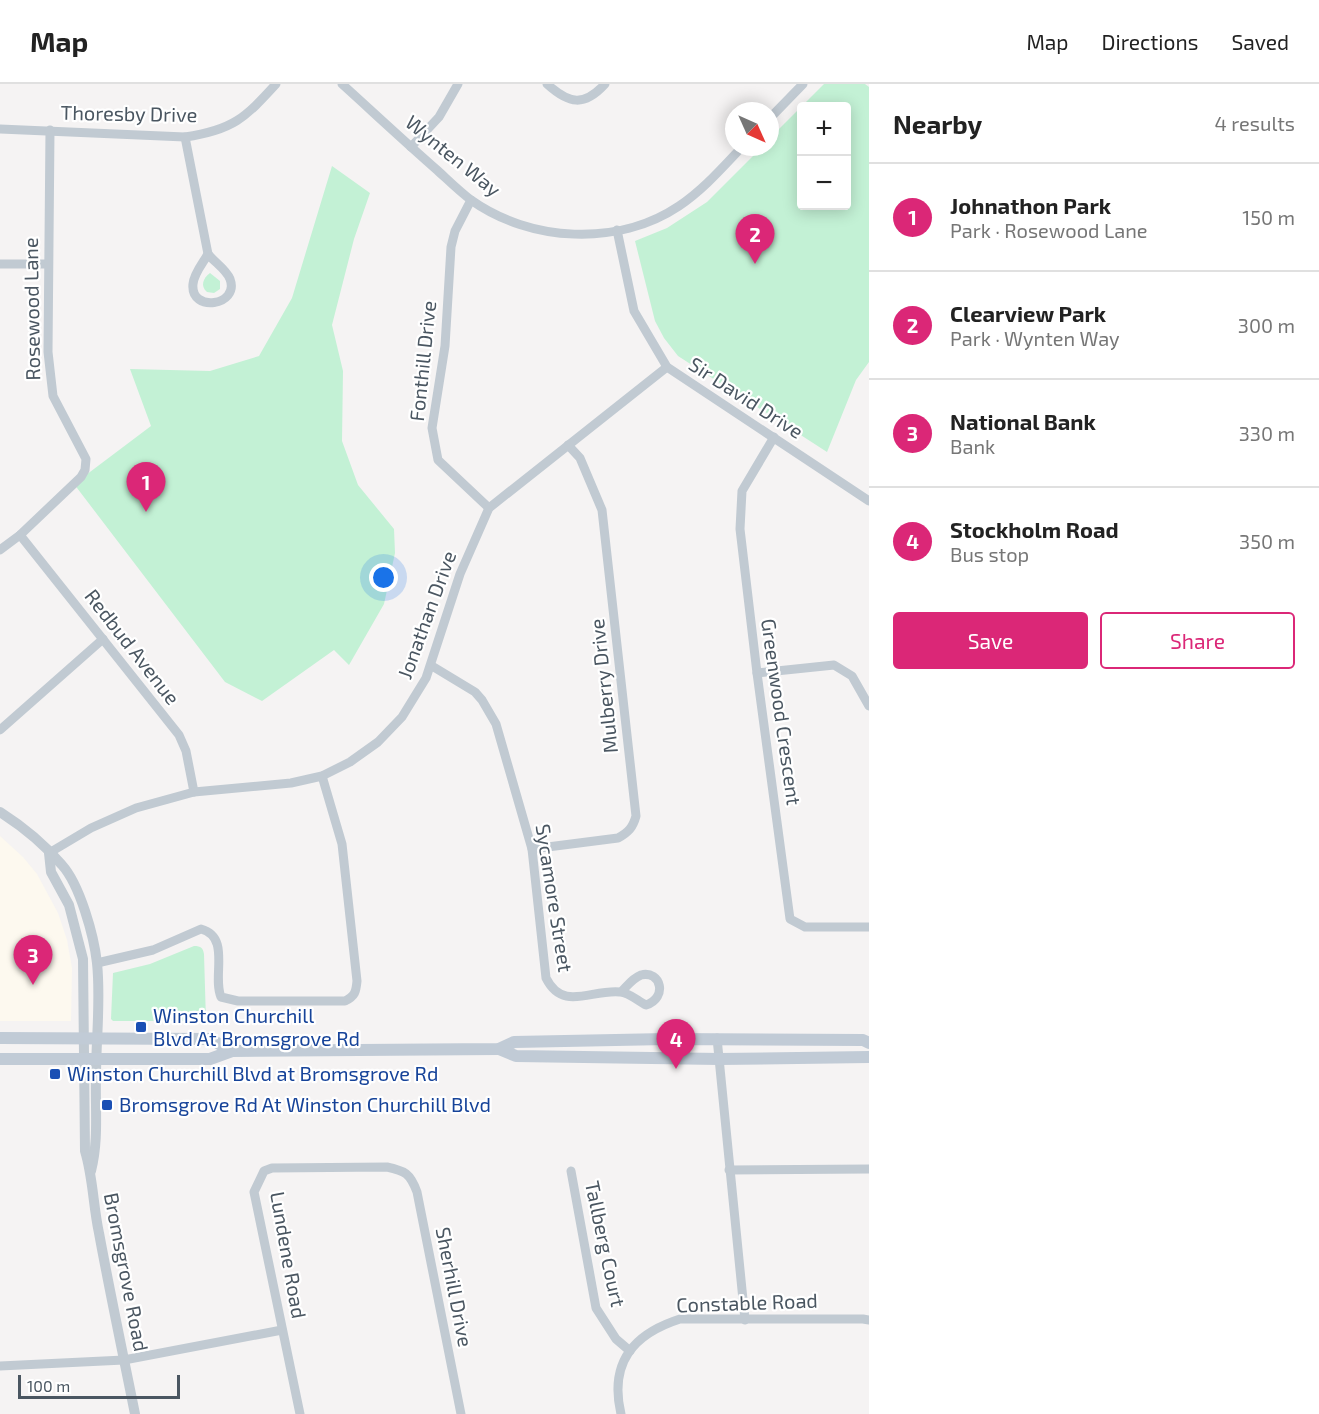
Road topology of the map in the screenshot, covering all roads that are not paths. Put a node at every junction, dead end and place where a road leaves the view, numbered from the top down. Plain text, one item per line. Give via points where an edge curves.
1 (276, 84) edge
2 (342, 84) edge
3 (458, 84) edge
4 (548, 84) edge
5 (605, 84) edge
6 (803, 84) edge
7 (779, 109) edge
8 (0, 129) edge
9 (50, 130) junction
10 (185, 137) junction
11 (411, 147) junction
12 (733, 156) edge
13 (471, 200) junction
14 (617, 230) junction
15 (208, 254) junction
16 (0, 264) edge
17 (48, 264) junction
18 (667, 367) junction
19 (774, 437) junction
20 (568, 445) junction
21 (868, 499) edge
22 (489, 508) junction
23 (20, 535) junction
24 (0, 550) edge
25 (104, 639) junction
26 (432, 666) junction
27 (757, 673) junction
28 (869, 706) edge
29 (0, 730) edge
30 (322, 776) junction
31 (195, 792) junction
32 (0, 812) edge
33 (532, 849) junction
34 (49, 853) junction
35 (869, 927) edge
36 (97, 963) junction
37 (622, 992) dead end
38 (0, 1038) edge
39 (84, 1038) junction
40 (98, 1038) junction
41 (717, 1038) junction
42 (869, 1043) edge
43 (499, 1049) junction
44 (232, 1051) junction
45 (869, 1057) edge
46 (0, 1059) edge
47 (90, 1059) junction
48 (719, 1059) junction
49 (869, 1169) edge
50 (729, 1170) junction
51 (404, 1171) joint
52 (572, 1171) dead end
53 (745, 1320) junction
54 (869, 1320) edge
55 (282, 1330) junction
56 (630, 1351) junction
57 (124, 1360) junction
58 (0, 1366) edge
59 (135, 1414) edge
60 (300, 1414) edge
61 (461, 1414) edge
62 (621, 1414) edge

1 - 10 street, Thoresby Drive via 235,124
2 - 11 street, Wynten Way
3 - 11 street via 439,117
4 - 5 street via 563,97 577,101 591,97
6 - 7 street
8 - 9 street, Thoresby Drive
9 - 10 street, Thoresby Drive
9 - 17 street, Rosewood Lane
10 - 15 street
11 - 13 street, Wynten Way
12 - 14 street, Wynten Way via 677,207
13 - 14 street, Wynten Way via 536,229 576,234
13 - 22 street, Fonthill Drive via 451,247 445,346 432,428 438,460
14 - 18 street, Sir David Drive via 634,311
15 - 15 street via 195,276 193,289 205,303 217,303 227,296 230,278
16 - 17 street
17 - 23 street, Rosewood Lane via 48,352 53,396 86,459 85,470
18 - 19 street, Sir David Drive
18 - 20 street, Jonathan Drive
19 - 21 street, Sir David Drive
19 - 27 street, Greenwood Crescent via 742,491 740,529
20 - 22 street, Jonathan Drive
20 - 33 street, Mulberry Drive via 580,458 602,510 636,816 633,826 618,838
22 - 26 street, Jonathan Drive via 460,574
23 - 24 street, Rosewood Lane
23 - 25 street, Redbud Avenue
25 - 29 street
25 - 31 street, Redbud Avenue via 178,735 186,751
26 - 30 street, Jonathan Drive via 407,710 378,742
26 - 33 street, Sycamore Street via 475,692 490,712
27 - 28 street via 834,665 852,676
27 - 35 street, Greenwood Crescent via 790,918 805,927
30 - 31 street, Jonathan Drive via 291,783
30 - 36 street via 342,844 357,981 352,998 238,1001 221,997 216,938 201,929 153,950
31 - 34 street, Jonathan Drive via 114,817
32 - 34 street, Bromsgrove Road
33 - 37 street, Sycamore Street via 546,978 551,988 570,997
34 - 36 street, Bromsgrove Road via 63,866 77,892
34 - 39 street, Bromsgrove Road via 51,872 69,905 83,959
36 - 40 street, Bromsgrove Road
38 - 39 main road
39 - 40 main road
39 - 47 street, Bromsgrove Road
40 - 44 main road via 210,1039
40 - 47 street, Bromsgrove Road
41 - 42 main road
41 - 43 main road via 514,1042
41 - 48 street
43 - 44 main road
43 - 48 main road via 516,1056
44 - 47 main road via 210,1059
45 - 48 main road
46 - 47 main road
47 - 57 street, Bromsgrove Road via 85,1151
48 - 50 street
49 - 50 street
50 - 53 street
51 - 55 street, Lundene Road via 375,1167 264,1171 254,1192
51 - 61 street, Sherhill Drive via 417,1192
52 - 56 street, Tallberg Court via 596,1308 616,1339
53 - 54 street, Constable Road
53 - 56 street, Constable Road via 680,1319 644,1335
55 - 57 street
55 - 60 street, Lundene Road
56 - 62 street, Constable Road via 619,1379 617,1398
57 - 58 street
57 - 59 street, Bromsgrove Road

